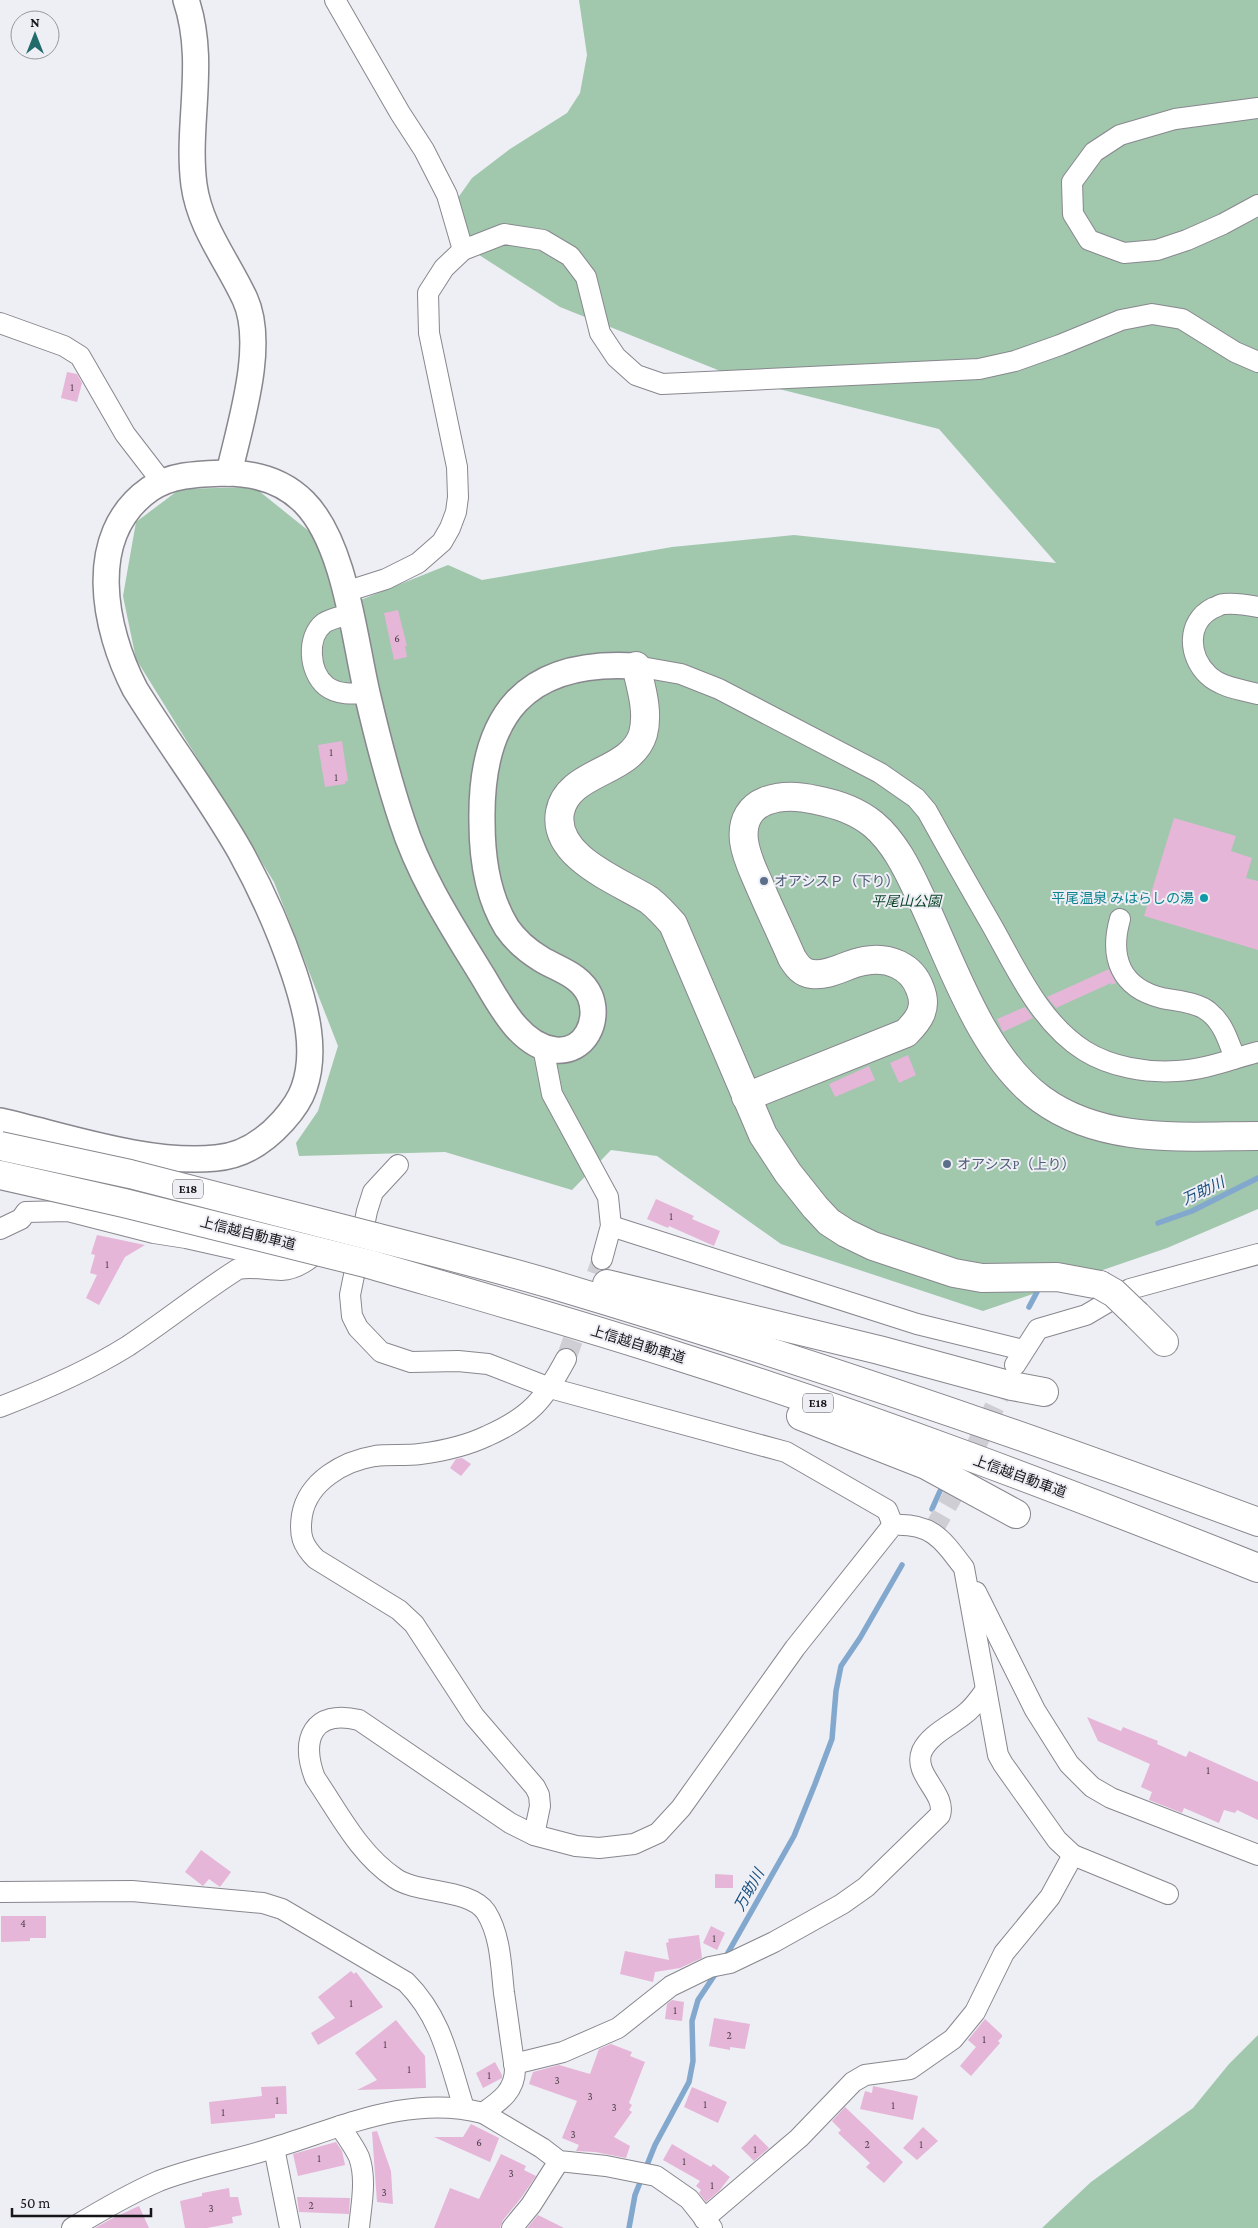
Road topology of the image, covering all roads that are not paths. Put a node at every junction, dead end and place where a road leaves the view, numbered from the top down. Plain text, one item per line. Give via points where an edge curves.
1 (186, 0) edge
2 (335, 0) edge
3 (1258, 108) edge
4 (1258, 205) edge
5 (463, 250) junction
6 (0, 323) edge
7 (1258, 362) edge
8 (229, 473) junction
9 (162, 482) junction
10 (348, 603) junction
11 (1258, 607) edge
12 (636, 666) junction
13 (367, 693) junction
14 (1258, 694) edge
15 (1120, 919) dead end
16 (543, 1047) junction
17 (1258, 1052) edge
18 (1235, 1058) junction
19 (746, 1097) junction
20 (0, 1121) edge
21 (1258, 1136) edge
22 (0, 1146) edge
23 (398, 1165) dead end
24 (0, 1175) edge
25 (367, 1211) junction
26 (611, 1226) junction
27 (0, 1229) edge
28 (375, 1237) junction
29 (1258, 1254) edge
30 (602, 1259) tunnel mouth
31 (300, 1265) junction
32 (538, 1312) junction
33 (1164, 1342) dead end
34 (566, 1359) tunnel mouth
35 (550, 1388) junction
36 (1044, 1392) dead end
37 (0, 1407) edge
38 (1016, 1514) dead end
39 (1258, 1522) edge
40 (893, 1525) junction
41 (964, 1568) junction
42 (1258, 1568) edge
43 (986, 1690) junction
44 (534, 1835) junction
45 (1073, 1854) junction
46 (1258, 1855) edge
47 (0, 1892) edge
48 (1168, 1894) dead end
49 (514, 2064) junction
50 (464, 2108) junction
51 (484, 2113) junction
52 (340, 2126) junction
53 (274, 2148) junction
54 (559, 2161) junction
55 (708, 2223) edge
56 (72, 2228) edge
57 (290, 2228) edge
58 (359, 2228) edge
59 (512, 2228) edge

1 - 8 street via 195,40 194,162 197,201 212,241 244,298 254,335 250,372
2 - 5 street via 424,150 447,195
3 - 4 street via 1175,119 1120,135 1094,152 1072,182 1073,214 1089,240 1124,253 1156,250 1187,240
5 - 7 street via 504,234 543,240 570,256 586,277 600,333 616,357 636,375 662,384 979,369 1033,355 1121,320 1152,314 1182,319 1235,352
5 - 10 street via 444,268 428,293 429,333 457,467 456,512 442,542 418,563
6 - 9 street via 64,346 80,356 125,434
8 - 9 street via 182,476
8 - 10 street via 250,474 270,480 304,502 326,533
9 - 20 street via 134,504 115,531 107,565 111,624 124,668 135,689 225,827 272,917 305,1010 310,1045 308,1076 297,1103 278,1126 244,1151 218,1158 185,1160 151,1156
10 - 13 street
10 - 13 street via 335,618 318,629 312,645 313,661 326,686 346,693
11 - 14 street via 1222,604 1205,612 1192,638 1195,659 1209,676
12 - 16 street via 582,668 546,679 523,695 504,716 489,752 482,831 484,861 492,897 507,928 518,942 577,979 585,987 593,1007 591,1029 578,1044 562,1050
12 - 18 street via 681,674 719,689 880,773 916,798 1033,997 1069,1039 1085,1051 1105,1060 1152,1071 1178,1072
12 - 19 highway via 644,708 643,733 639,743 623,759 568,794 560,813 560,824 569,845 587,864 651,902 673,924
13 - 16 street via 403,825 424,874 500,1005 524,1035
15 - 18 street via 1116,956 1124,975 1139,991 1208,1010 1222,1024
16 - 26 street via 552,1094 608,1197
17 - 18 street
19 - 21 highway via 906,1033 921,1016 923,1005 917,980 897,963 864,960 833,972 810,974 800,970 792,958 747,855 744,827 746,817 762,802 794,797 846,808 861,815 886,838 909,871 991,1044 1015,1076 1041,1099 1085,1122 1127,1133
19 - 33 highway, bridge via 763,1135 788,1173 814,1207 846,1233 954,1274 982,1278 1057,1277 1100,1285 1114,1293
22 - 28 highway, 上信越自動車道 / E18, bridge via 130,1174
23 - 25 street via 373,1192
24 - 32 highway, 上信越自動車道 / E18, bridge via 369,1264
25 - 31 street
25 - 35 street via 350,1306 358,1328 372,1345 381,1352 411,1362 475,1361 488,1364
26 - 29 street via 1019,1358 1038,1329 1086,1315 1130,1288
26 - 30 street
27 - 31 street via 21,1219 26,1212 68,1211
28 - 36 highway via 592,1280
28 - 39 highway, 上信越自動車道 / E18 via 548,1284 766,1352 948,1411
31 - 37 street via 280,1270 238,1269 128,1346 35,1394
32 - 38 highway via 926,1465
32 - 42 highway, 上信越自動車道 / E18 via 938,1445
34 - 35 street
35 - 40 street via 786,1452 887,1510
35 - 44 street via 520,1419 459,1447 419,1454 375,1456 336,1470 323,1479 304,1504 301,1532 304,1548 316,1559 399,1610 414,1624 474,1716 536,1787 540,1806
40 - 41 street via 912,1524 932,1532
40 - 44 street via 795,1648 681,1808 658,1833 634,1844 599,1848 576,1846
41 - 43 street
41 - 46 street via 1035,1710 1069,1764 1092,1787 1111,1798
43 - 45 street via 998,1755 1057,1840
43 - 49 street via 967,1712 929,1742 922,1752 923,1770 942,1803 940,1816 866,1887 774,1942 671,1986 618,2028 563,2052
44 - 49 street via 510,1823 358,1720 334,1717 322,1722 308,1744 315,1778 366,1856 397,1880 464,1898 480,1905 486,1912 499,1948
45 - 48 street
45 - 55 street via 1050,1897 1004,1953 975,2012 953,2039 910,2069 865,2075 853,2082 799,2138
47 - 50 street via 141,1892 246,1900 282,1909 406,1982 419,1995 437,2024
49 - 51 street via 513,2085
50 - 51 street
50 - 52 street via 395,2111
51 - 54 street
52 - 53 street
52 - 58 street via 359,2157 363,2196
53 - 56 street via 161,2181
53 - 57 street
54 - 55 street via 656,2176 689,2199
54 - 59 street

